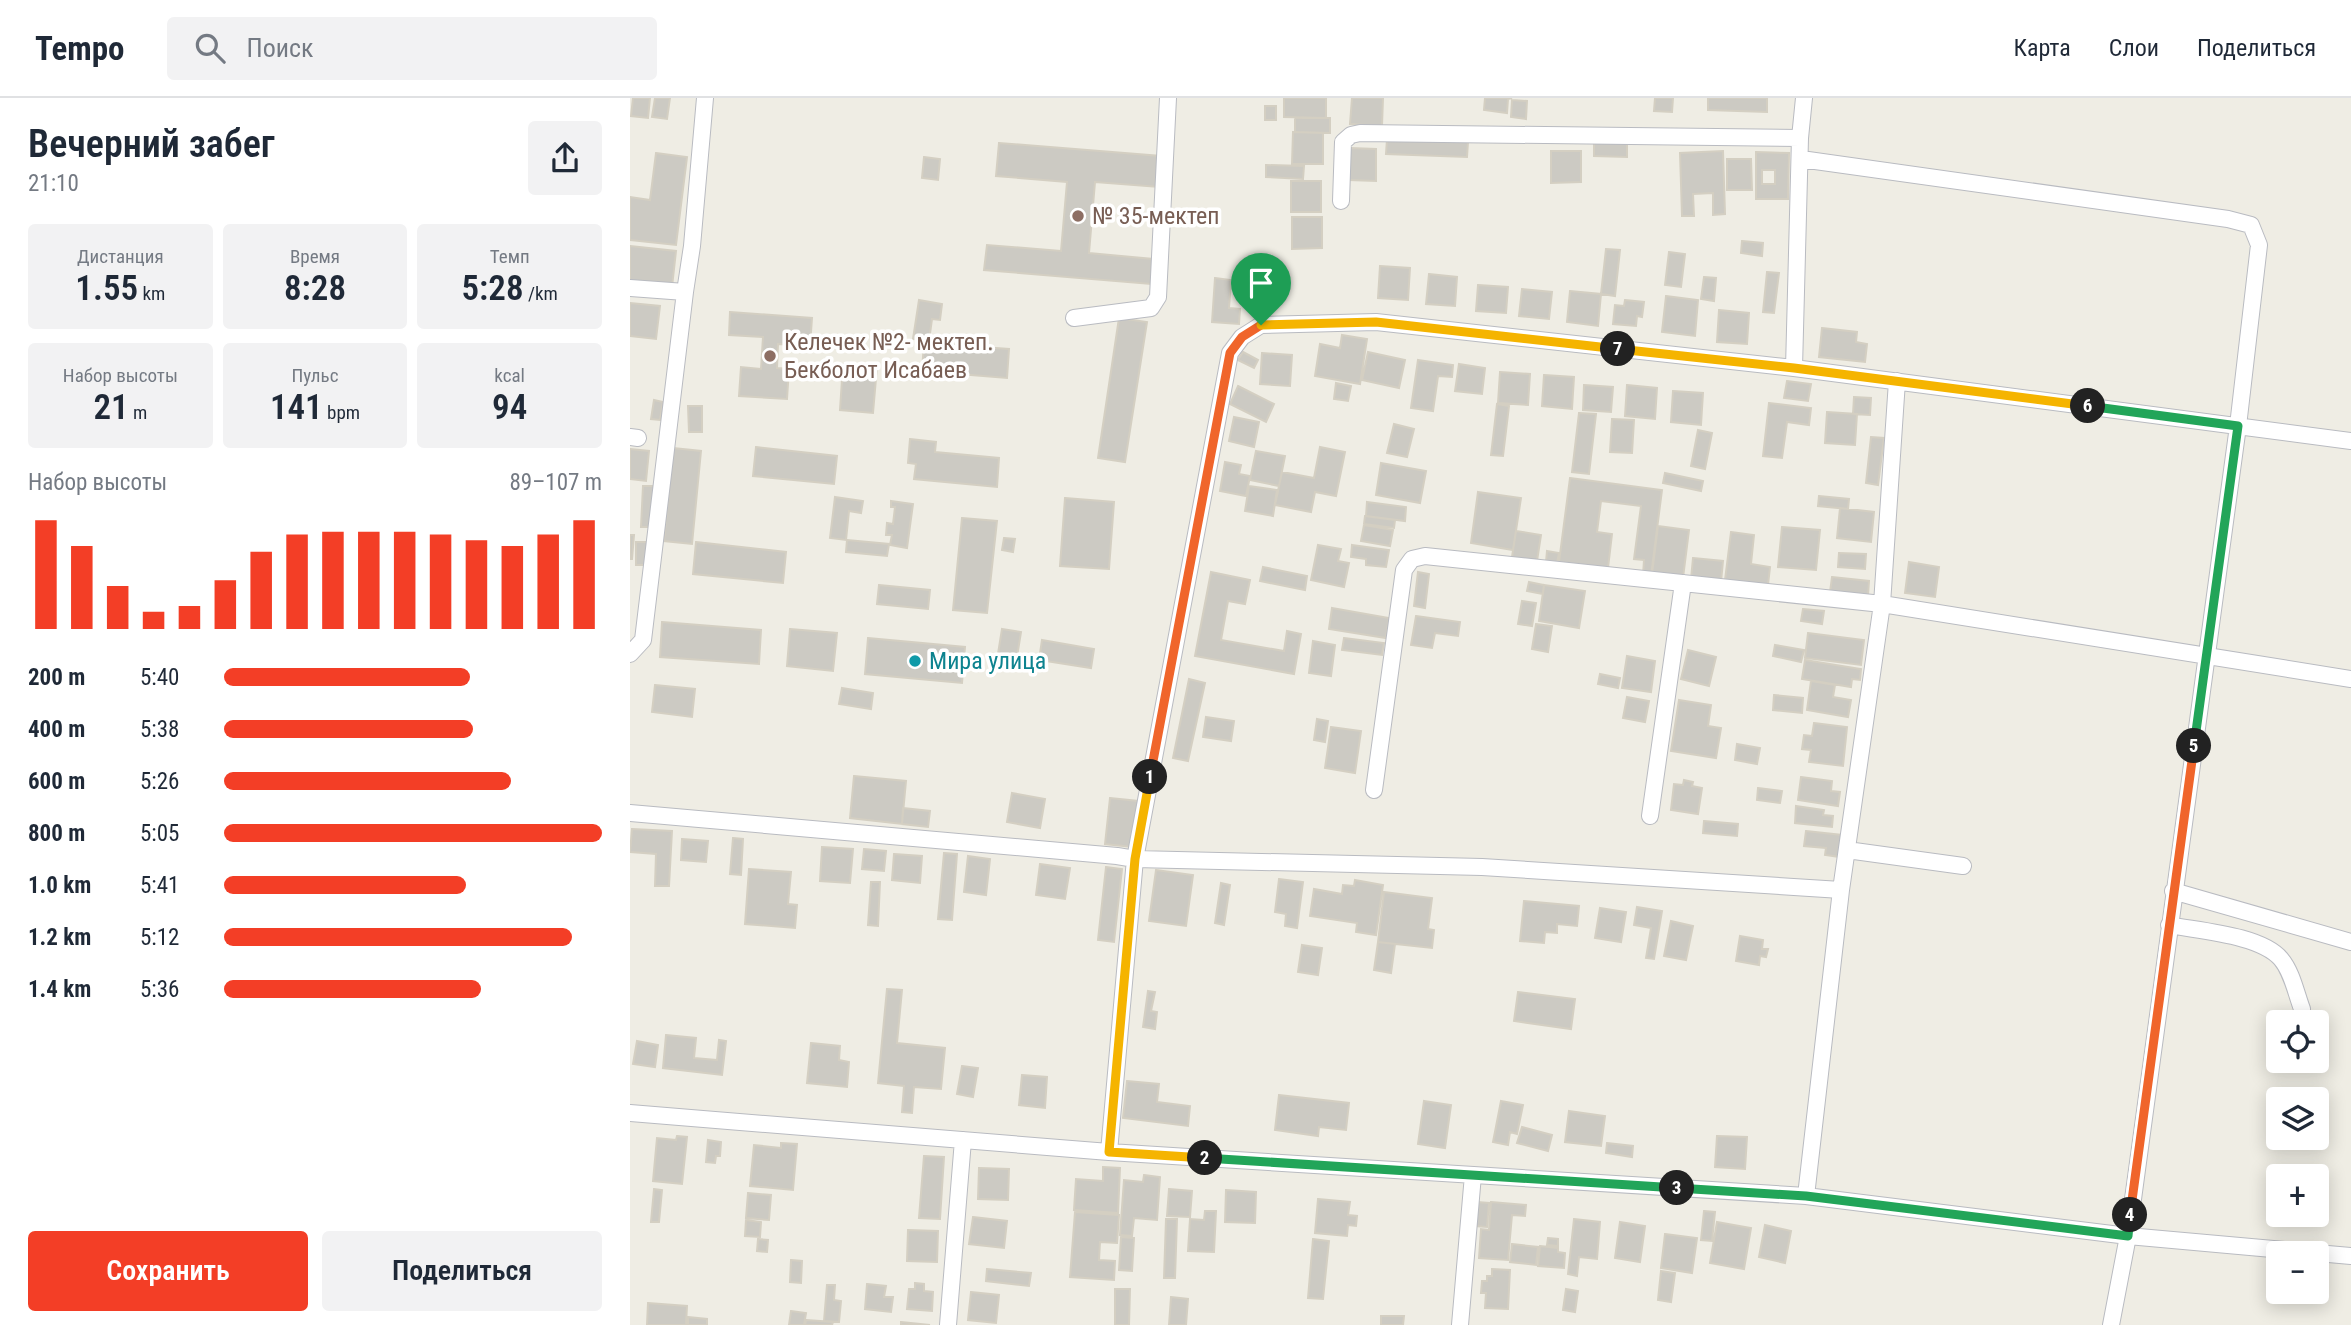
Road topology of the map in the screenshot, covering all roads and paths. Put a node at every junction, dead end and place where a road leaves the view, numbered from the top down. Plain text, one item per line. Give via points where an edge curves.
1 (705, 98) edge
2 (1168, 98) edge
3 (1804, 98) edge
4 (1800, 138) junction
5 (1801, 159) junction
6 (1341, 201) dead end
7 (630, 288) edge
8 (685, 292) junction
9 (1074, 318) dead end
10 (1794, 368) junction
11 (1897, 381) junction
12 (2238, 426) junction
13 (2351, 441) edge
14 (1683, 583) junction
15 (1882, 604) junction
16 (630, 654) edge
17 (2206, 657) junction
18 (2351, 679) edge
19 (1374, 790) dead end
20 (630, 813) edge
21 (1650, 816) dead end
22 (1846, 850) junction
23 (1135, 859) junction
24 (1963, 866) dead end
25 (1841, 890) junction
26 (2174, 891) junction
27 (2169, 925) junction
28 (2351, 942) edge
29 (2302, 1009) dead end
30 (630, 1113) edge
31 (963, 1140) junction
32 (1109, 1152) junction
33 (1473, 1175) junction
34 (1806, 1196) junction
35 (2128, 1236) junction
36 (2351, 1256) edge
37 (948, 1325) edge
38 (1461, 1325) edge
39 (2111, 1325) edge

1 - 8 street
2 - 9 street via 1158,297 1150,308
3 - 4 street
4 - 5 street
4 - 6 street via 1360,133 1343,142
5 - 10 street
5 - 12 street via 2251,225 2259,245
7 - 8 street
8 - 16 street via 643,640
10 - 11 street
10 - 23 street via 1376,322 1261,325 1242,337 1230,353
11 - 12 street
11 - 15 street
12 - 13 street
12 - 17 street
14 - 15 street
14 - 19 street via 1425,556 1412,559 1404,570
14 - 21 street
15 - 17 street
15 - 22 street
17 - 18 street
17 - 26 street
20 - 23 street
22 - 24 street
22 - 25 street
23 - 25 street via 1482,867
23 - 32 street
25 - 34 street
26 - 27 street
26 - 28 street
27 - 29 street via 2266,946 2282,959
27 - 35 street
30 - 31 street
31 - 32 street
31 - 37 street
32 - 33 street
33 - 34 street
33 - 38 street
34 - 35 street
35 - 36 street
35 - 39 street

